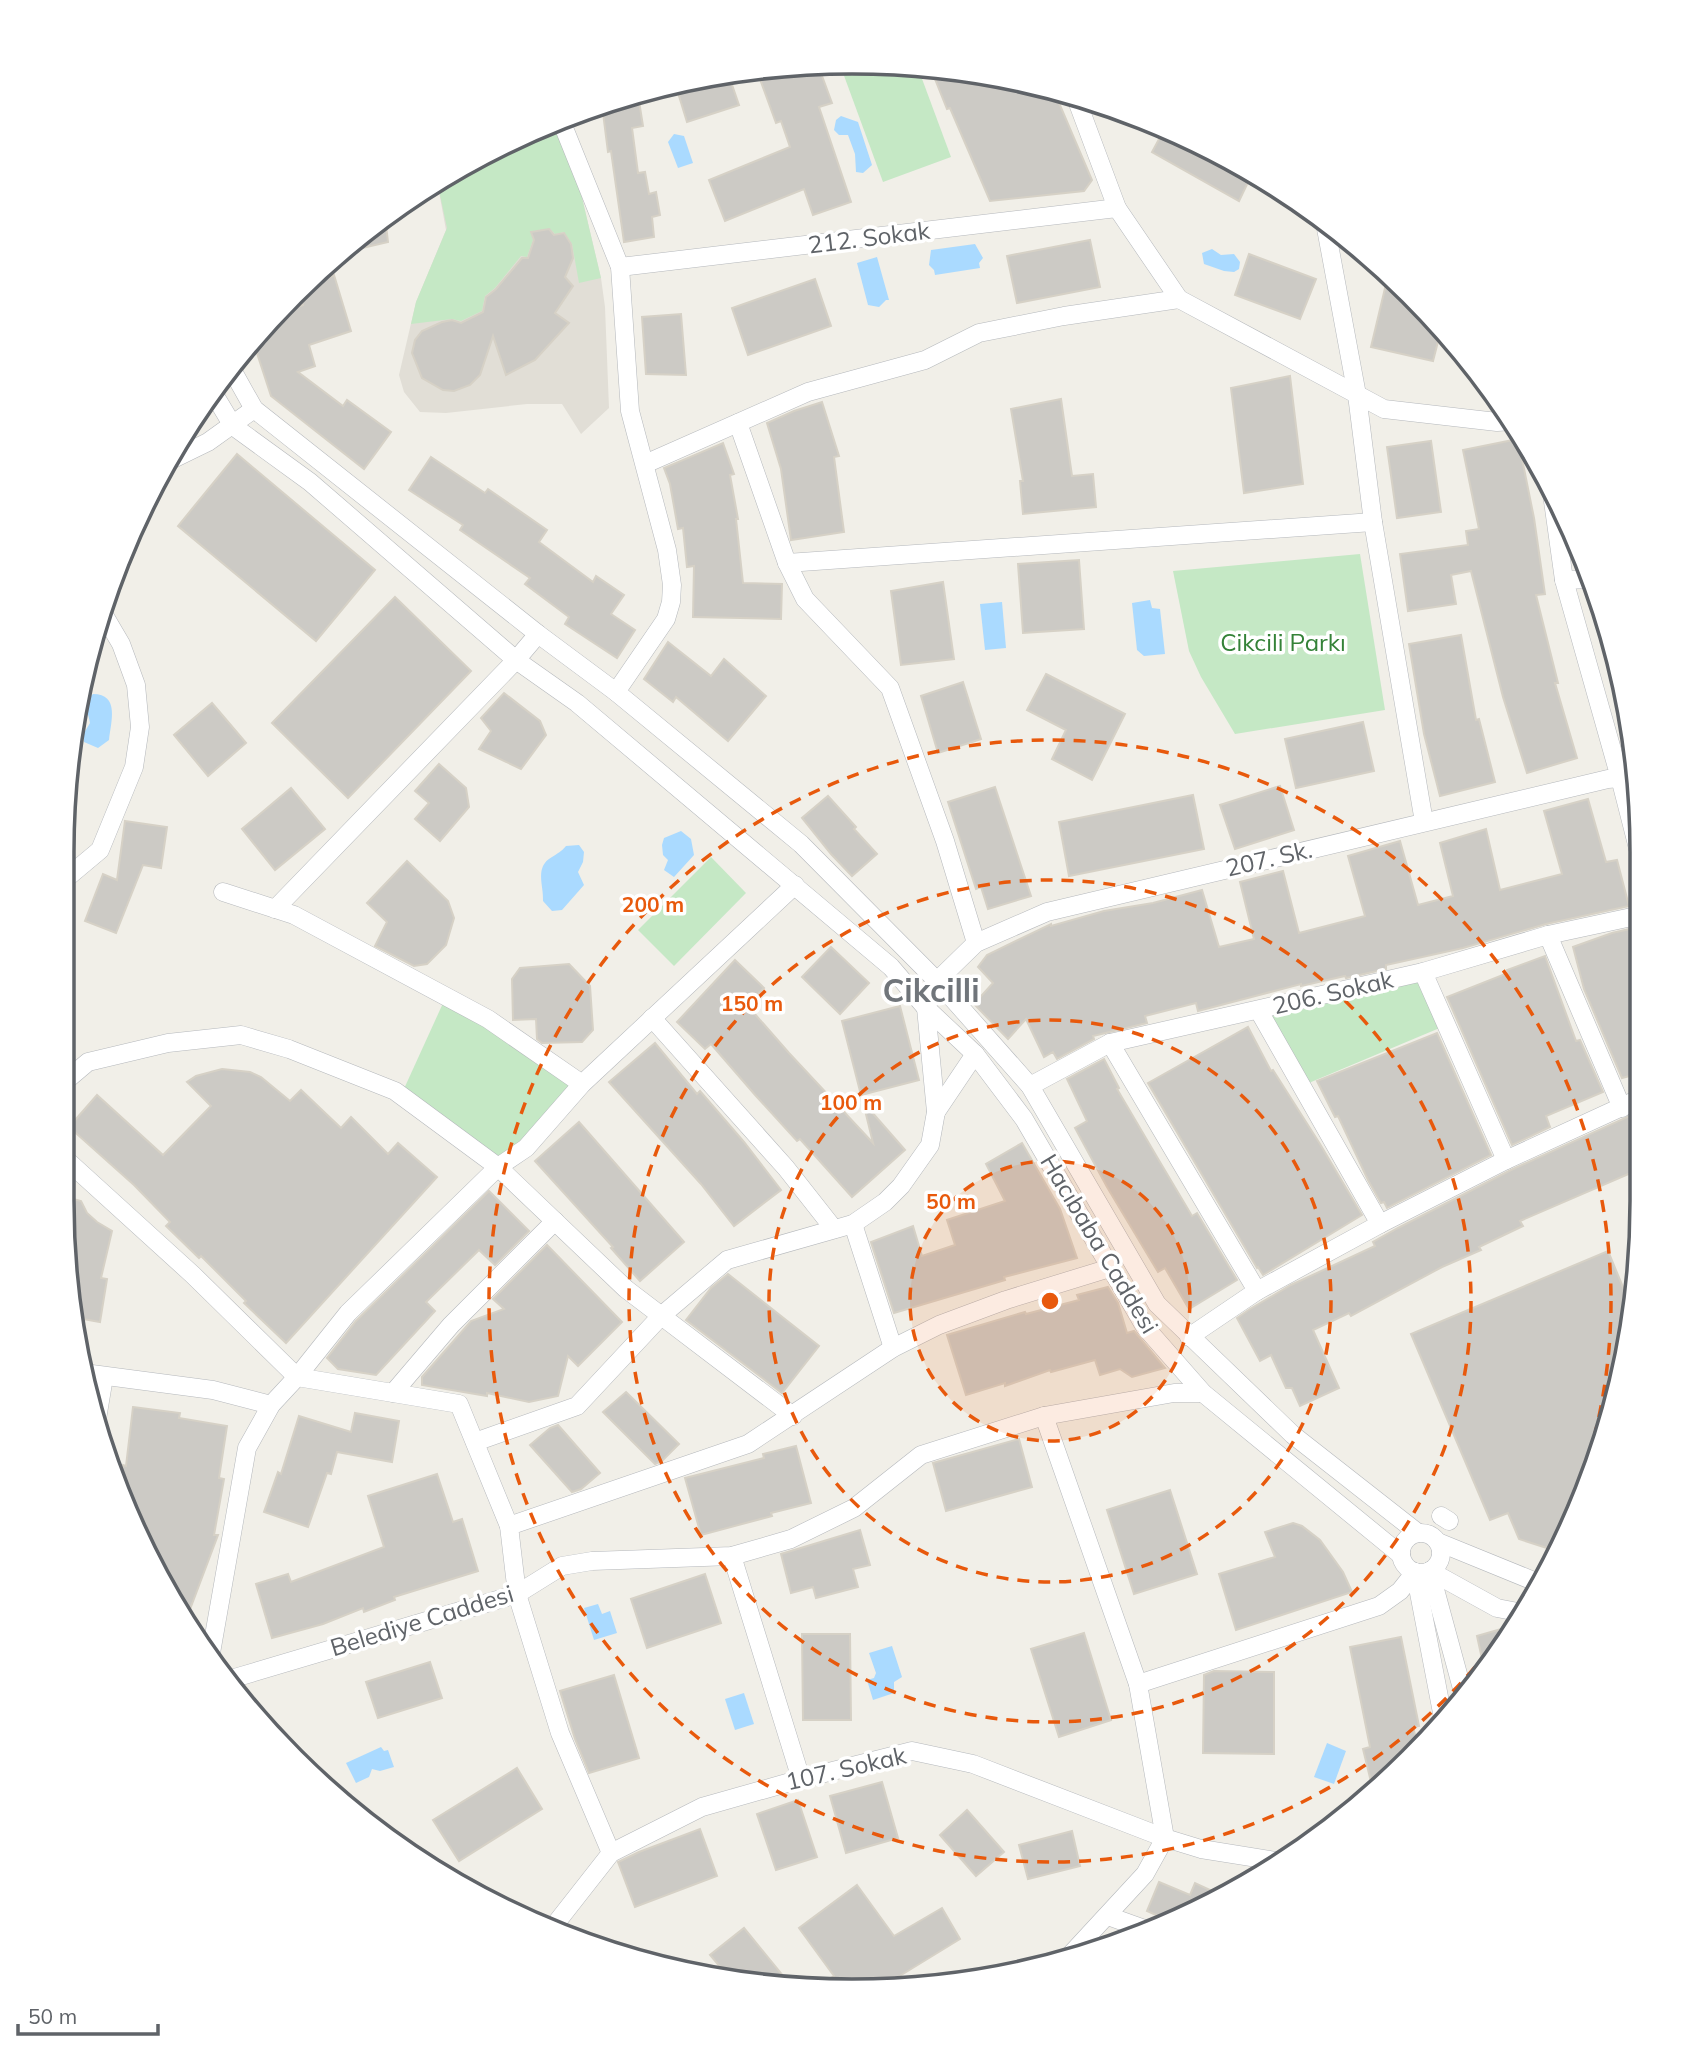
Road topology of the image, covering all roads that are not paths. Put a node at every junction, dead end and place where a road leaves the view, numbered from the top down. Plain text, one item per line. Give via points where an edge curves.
1 (1080, 108) edge
2 (564, 129) edge
3 (1118, 208) junction
4 (1327, 236) edge
5 (620, 267) junction
6 (1179, 299) junction
7 (236, 376) edge
8 (1357, 395) junction
9 (218, 401) edge
10 (254, 409) junction
11 (1500, 422) edge
12 (737, 423) junction
13 (233, 426) junction
14 (183, 454) edge
15 (645, 464) junction
16 (1373, 522) junction
17 (1556, 523) edge
18 (788, 564) junction
19 (1580, 579) edge
20 (1564, 580) junction
21 (108, 623) edge
22 (538, 634) junction
23 (516, 660) junction
24 (616, 692) junction
25 (1620, 778) junction
26 (1628, 810) edge
27 (1424, 822) junction
28 (73, 873) edge
29 (796, 885) junction
30 (223, 892) dead end
31 (275, 909) junction
32 (1630, 918) edge
33 (1548, 935) junction
34 (976, 943) junction
35 (1423, 972) junction
36 (937, 981) junction
37 (926, 1007) junction
38 (1259, 1011) junction
39 (652, 1018) junction
40 (1110, 1044) junction
41 (975, 1054) junction
42 (73, 1075) edge
43 (582, 1084) junction
44 (1030, 1086) junction
45 (1630, 1104) edge
46 (1622, 1108) junction
47 (936, 1112) junction
48 (1506, 1160) junction
49 (73, 1166) edge
50 (498, 1167) junction
51 (555, 1221) junction
52 (853, 1224) junction
53 (1380, 1224) junction
54 (834, 1228) junction
55 (1110, 1268) junction
56 (1257, 1291) junction
57 (661, 1316) junction
58 (1189, 1337) junction
59 (893, 1348) junction
60 (93, 1375) edge
61 (104, 1377) junction
62 (297, 1377) junction
63 (393, 1393) junction
64 (1203, 1393) junction
65 (100, 1402) edge
66 (271, 1405) junction
67 (793, 1416) junction
68 (1044, 1416) junction
69 (475, 1442) junction
70 (509, 1526) junction
71 (1418, 1533) junction
72 (1438, 1542) junction
73 (1401, 1555) junction
74 (732, 1556) junction
75 (1423, 1571) junction
76 (1530, 1580) edge
77 (517, 1594) junction
78 (1512, 1611) edge
79 (213, 1644) edge
80 (237, 1677) edge
81 (1138, 1684) junction
82 (1460, 1684) edge
83 (1442, 1706) edge
84 (801, 1779) junction
85 (1165, 1838) junction
86 (611, 1853) junction
87 (1264, 1859) edge
88 (1108, 1916) junction
89 (558, 1921) edge
90 (1133, 1925) edge
91 (1080, 1944) edge

1 - 3 street
2 - 5 street
3 - 5 street, 212. Sokak
3 - 6 street
4 - 8 street
5 - 15 street via 630,411
6 - 8 street
6 - 12 street via 979,333 925,360 807,391
7 - 10 street
8 - 11 street via 1384,409
8 - 16 street
9 - 13 street
10 - 13 street
10 - 22 street
12 - 15 street
12 - 18 street
13 - 14 street
13 - 23 street, Hacıbaba Caddesi via 310,482
15 - 24 street via 667,550 671,602 666,619
16 - 18 street
16 - 27 street
17 - 20 street
18 - 34 street via 805,599 890,688
19 - 20 street
20 - 25 street
21 - 28 street via 136,685 140,727 135,767 100,850
22 - 23 street
22 - 24 street
23 - 29 street, Hacıbaba Caddesi via 577,703
23 - 31 street
24 - 36 street via 801,844
25 - 26 street
25 - 27 street, 207. Sk.
27 - 34 street, 207. Sk. via 1046,912
29 - 37 street, Hacıbaba Caddesi via 891,967
29 - 39 street
30 - 31 street
31 - 43 street via 488,1019
32 - 33 street, 206. Sokak
33 - 35 street, 206. Sokak
33 - 46 street
34 - 36 street, 207. Sk.
35 - 38 street, 206. Sokak
35 - 48 street
36 - 37 street
36 - 44 street
37 - 41 street, Hacıbaba Caddesi
37 - 47 street
38 - 40 street, 206. Sokak
38 - 53 street
39 - 43 street
39 - 54 street
40 - 44 street, 206. Sokak
40 - 56 street
41 - 47 street
41 - 55 street, Hacıbaba Caddesi via 1024,1119
42 - 50 street via 88,1062 167,1043 241,1035 395,1091
43 - 50 street via 526,1148
44 - 58 street via 1157,1304
45 - 46 street
46 - 48 street
47 - 52 street via 930,1145 901,1186
48 - 53 street
49 - 62 street
50 - 51 street
50 - 62 street via 348,1313
51 - 57 street
51 - 63 street via 451,1325
52 - 54 street
52 - 59 street
53 - 56 street
54 - 57 street via 727,1260
55 - 59 street via 1006,1300
55 - 64 street, Hacıbaba Caddesi via 1145,1326
56 - 58 street
57 - 67 street
57 - 69 street via 577,1406
58 - 71 street via 1293,1435
59 - 67 street
60 - 61 street
61 - 65 street
61 - 66 street via 214,1390
62 - 63 street
62 - 66 street
63 - 69 street via 459,1404
64 - 68 street, Belediye Caddesi via 1174,1392
64 - 73 street, Hacıbaba Caddesi
66 - 79 street via 247,1448
67 - 70 street via 748,1444
68 - 74 street, Belediye Caddesi via 921,1455 855,1508 791,1539
68 - 81 street
69 - 70 street
70 - 77 street
71 - 72 street
71 - 73 street via 1404,1542
72 - 75 street via 1441,1555 1435,1567
72 - 76 street
73 - 75 street via 1407,1567
74 - 77 street, Belediye Caddesi via 562,1566
74 - 84 street
75 - 78 street
75 - 81 street via 1379,1606
75 - 82 street
75 - 83 street
77 - 80 street, Belediye Caddesi
77 - 86 street via 560,1733
81 - 85 street
84 - 85 street, 107. Sokak via 912,1751 973,1764
84 - 86 street, 107. Sokak via 702,1807
85 - 87 street, 107. Sokak
85 - 88 street via 1145,1874
86 - 89 street, 107. Sokak
88 - 90 street
88 - 91 street

